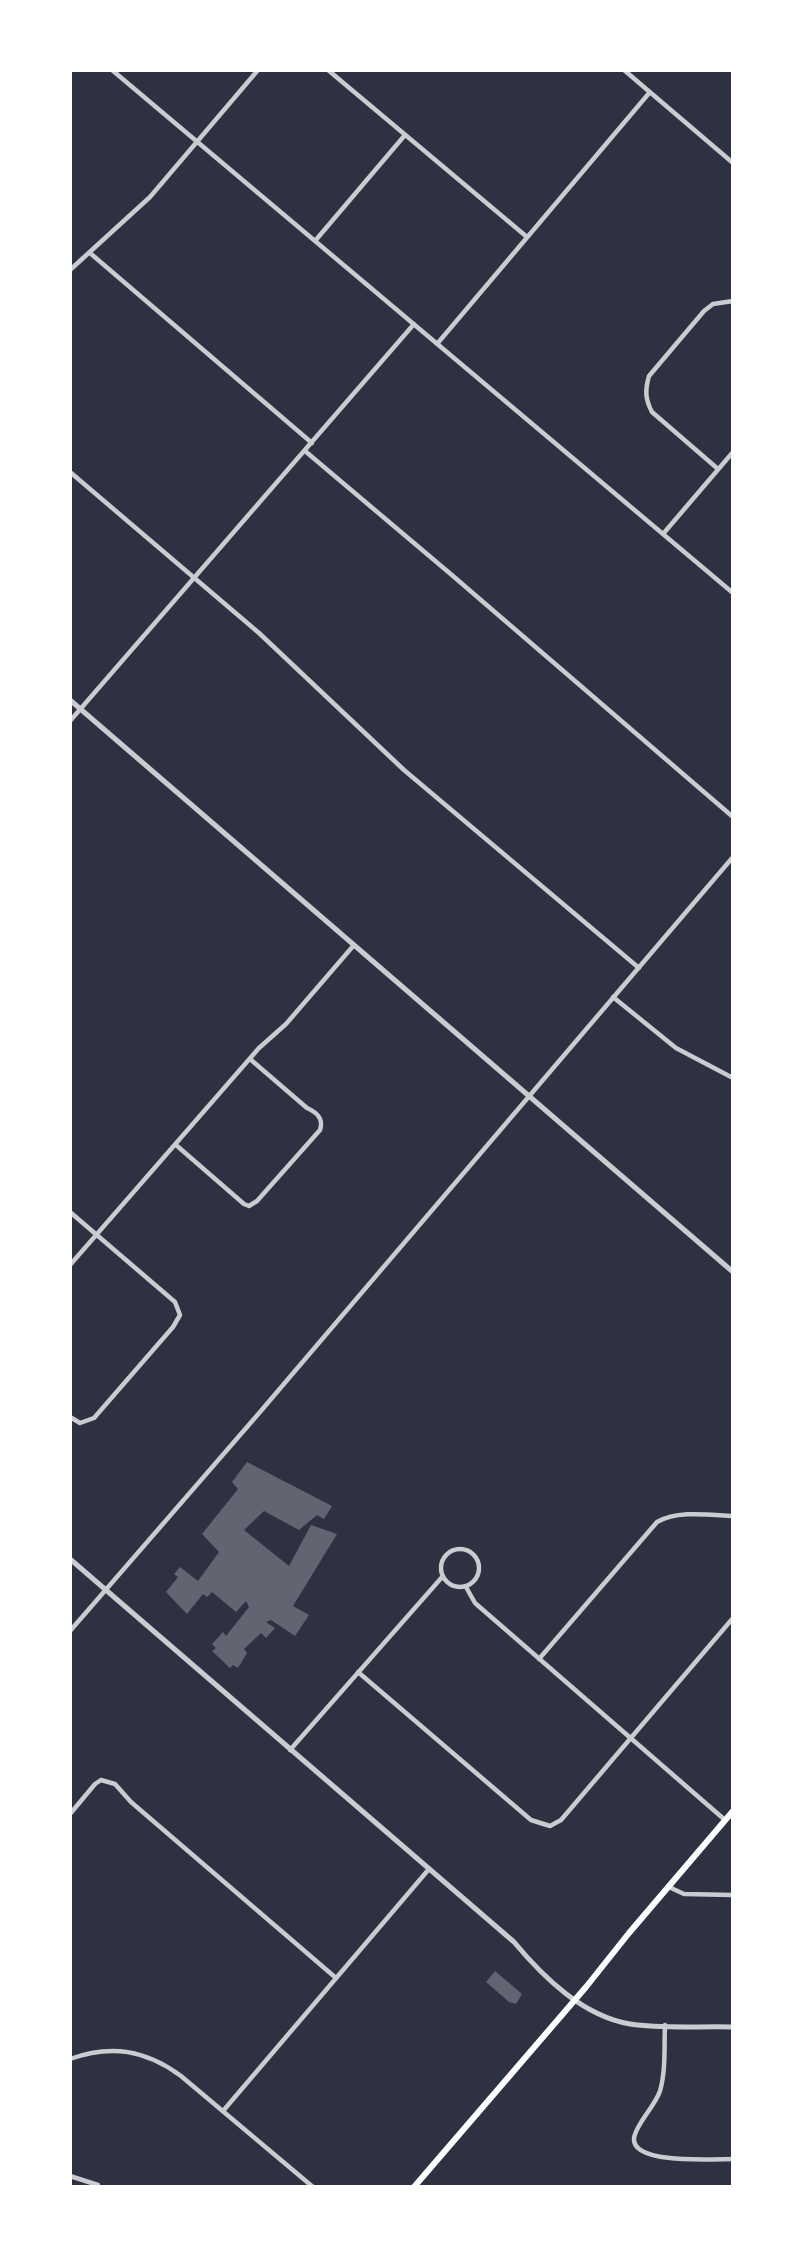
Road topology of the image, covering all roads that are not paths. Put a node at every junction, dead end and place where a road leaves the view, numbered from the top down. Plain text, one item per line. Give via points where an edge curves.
1 (112, 70) edge
2 (258, 70) edge
3 (328, 70) edge
4 (624, 70) edge
5 (650, 92) junction
6 (405, 135) junction
7 (197, 142) junction
8 (733, 163) edge
9 (527, 237) junction
10 (315, 241) junction
11 (90, 253) junction
12 (70, 270) edge
13 (733, 301) edge
14 (414, 324) junction
15 (437, 344) junction
16 (312, 443) junction
17 (304, 451) junction
18 (733, 452) edge
19 (718, 469) junction
20 (70, 472) edge
21 (663, 534) junction
22 (196, 578) junction
23 (733, 593) edge
24 (70, 701) edge
25 (80, 709) junction
26 (70, 721) edge
27 (733, 817) edge
28 (733, 857) edge
29 (354, 946) junction
30 (639, 968) junction
31 (613, 998) junction
32 (250, 1059) junction
33 (733, 1078) edge
34 (529, 1096) junction
35 (176, 1145) junction
36 (70, 1212) edge
37 (96, 1235) junction
38 (70, 1265) edge
39 (733, 1272) edge
40 (70, 1417) edge
41 (733, 1516) edge
42 (70, 1559) edge
43 (443, 1576) junction
44 (466, 1587) junction
45 (106, 1590) junction
46 (733, 1618) edge
47 (70, 1631) edge
48 (539, 1659) junction
49 (358, 1672) junction
50 (631, 1738) junction
51 (290, 1750) junction
52 (733, 1811) edge
53 (70, 1814) edge
54 (725, 1820) junction
55 (429, 1869) junction
56 (669, 1886) junction
57 (733, 1895) edge
58 (336, 1978) junction
59 (575, 2000) junction
60 (665, 2025) junction
61 (733, 2027) edge
62 (70, 2059) edge
63 (223, 2111) junction
64 (733, 2160) edge
65 (70, 2176) edge
66 (98, 2185) dead end
67 (313, 2187) edge
68 (414, 2187) edge

1 - 7 street
2 - 7 street
3 - 6 street
4 - 5 street
5 - 8 street
5 - 9 street
6 - 9 street
6 - 10 street
7 - 10 street
7 - 11 street via 150,197
9 - 15 street
10 - 14 street
11 - 12 street
11 - 16 street
13 - 19 street via 713,304 704,311 649,376 646,389 652,412
14 - 15 street
14 - 16 street
15 - 21 street
16 - 17 street
17 - 22 street
17 - 27 street
18 - 19 street
19 - 21 street
20 - 22 street
21 - 23 street
22 - 25 street
22 - 30 street via 404,770
24 - 25 street
25 - 26 street
25 - 29 street
28 - 30 street
29 - 32 street
29 - 34 street
30 - 31 street
31 - 33 street via 676,1048
31 - 34 street
32 - 35 street
32 - 35 street via 316,1113 320,1129 249,1206
34 - 39 street
34 - 45 street
35 - 37 street
36 - 37 street
37 - 38 street
37 - 40 street via 175,1302 180,1315 94,1418 80,1423
41 - 48 street via 683,1515 657,1522
42 - 45 street
43 - 44 street via 455,1587
43 - 44 street via 445,1557 456,1550 469,1551 480,1567 477,1579
43 - 49 street
44 - 48 street via 475,1603
45 - 47 street
45 - 51 street
46 - 50 street
48 - 50 street
49 - 50 street via 531,1820 545,1826 561,1820
49 - 51 street
50 - 54 street
51 - 55 street
52 - 54 main road
53 - 58 street via 95,1784 101,1780 115,1784
54 - 56 main road
55 - 58 street
55 - 59 street
56 - 57 street via 684,1894
56 - 59 main road
58 - 63 street
59 - 60 street via 617,2021
59 - 68 main road
60 - 61 street
60 - 64 street via 662,2084 635,2134 635,2146 654,2157
62 - 63 street via 112,2050 147,2055 168,2066
63 - 67 street
65 - 66 street

